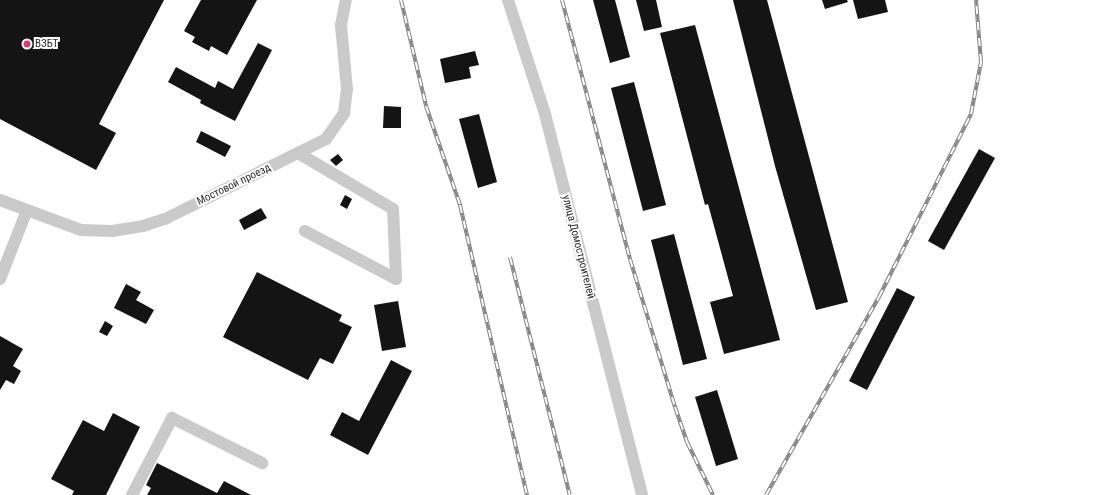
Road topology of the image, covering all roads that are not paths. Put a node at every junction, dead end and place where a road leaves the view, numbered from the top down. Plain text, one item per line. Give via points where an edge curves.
1 (346, 0) edge
2 (508, 0) edge
3 (298, 153) junction
4 (0, 200) edge
5 (27, 210) junction
6 (305, 231) dead end
7 (0, 279) edge
8 (262, 463) dead end
9 (132, 495) edge
10 (642, 495) edge

1 - 3 street, Мостовой проезд via 342,25 347,89 344,112 326,139
2 - 10 street, улица Домостроителей via 544,114
3 - 5 street, Мостовой проезд via 165,219 143,226 112,231 81,230
3 - 6 street via 393,209 396,279
4 - 5 street, Мостовой проезд
5 - 7 street
8 - 9 street via 172,418

